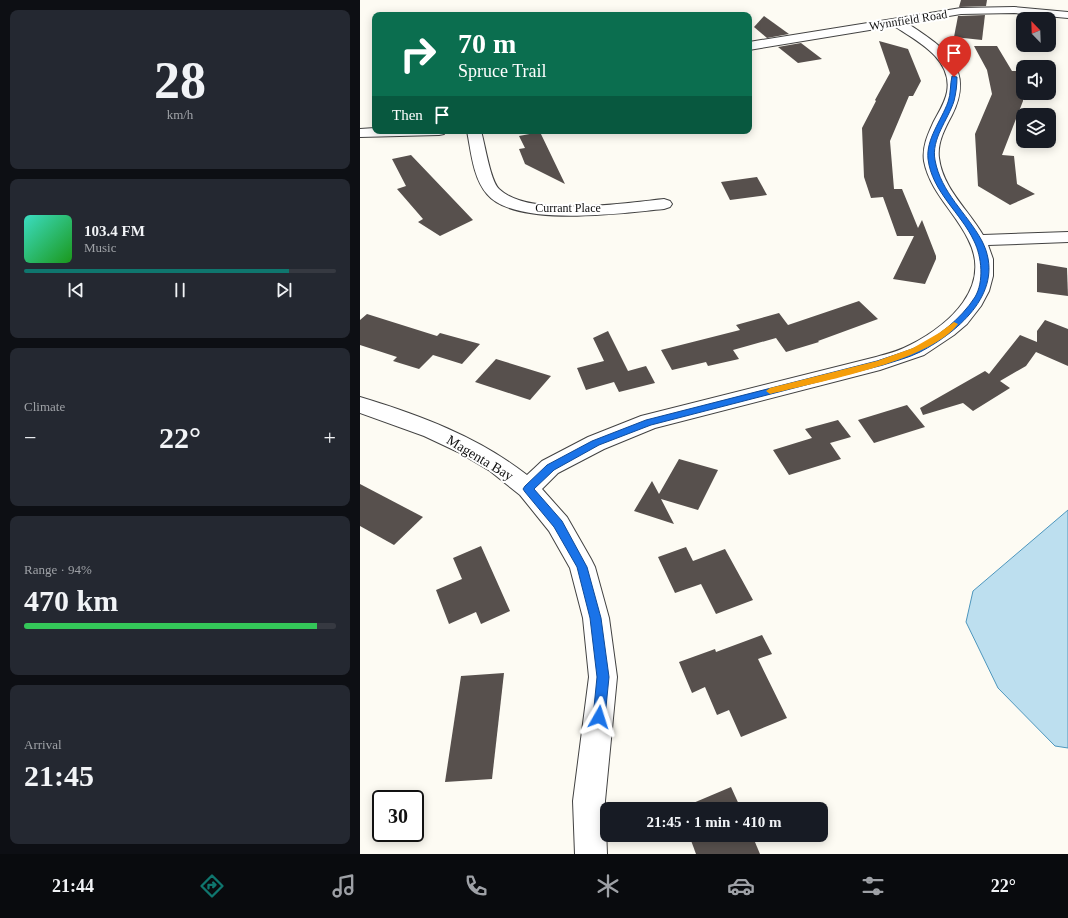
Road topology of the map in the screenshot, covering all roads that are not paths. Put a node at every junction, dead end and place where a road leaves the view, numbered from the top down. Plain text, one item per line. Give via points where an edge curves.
1 (1068, 15) edge
2 (895, 22) junction
3 (752, 46) edge
4 (360, 134) edge
5 (372, 134) edge
6 (475, 134) edge
7 (664, 204) dead end
8 (1068, 237) edge
9 (978, 240) junction
10 (360, 405) edge
11 (528, 489) junction
12 (590, 854) edge

1 - 2 street, Wynnfield Road via 961,11
2 - 3 street, Wynnfield Road
2 - 9 street via 940,54 954,77 951,102 932,143 931,159 936,176 946,194
4 - 5 street
6 - 7 street, Currant Place via 488,184 503,201 520,207 544,210
8 - 9 street
9 - 11 street via 983,253 985,275 979,296 964,316 942,335 916,350 880,363 649,422 596,443 550,467
10 - 11 street, Magenta Bay via 432,430 466,446
11 - 12 street, Magenta Bay via 558,524 582,567 596,618 603,677 589,801

